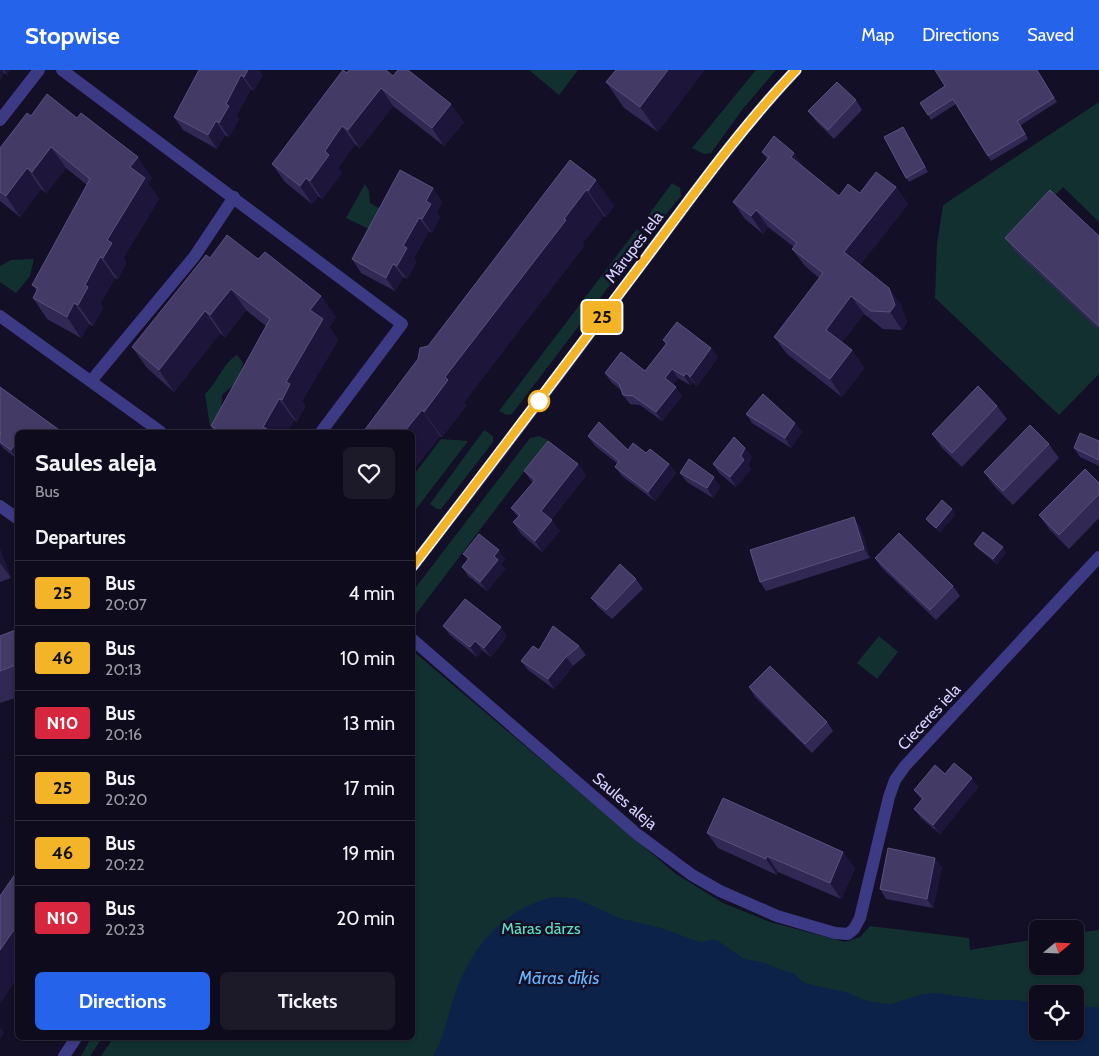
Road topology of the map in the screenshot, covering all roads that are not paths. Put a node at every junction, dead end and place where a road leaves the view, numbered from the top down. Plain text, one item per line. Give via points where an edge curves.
1 (39, 70) edge
2 (62, 70) edge
3 (796, 70) edge
4 (0, 120) edge
5 (234, 197) junction
6 (0, 316) edge
7 (91, 381) junction
8 (158, 430) edge
9 (322, 430) edge
10 (0, 506) edge
11 (15, 518) edge
12 (1099, 557) edge
13 (415, 563) edge
14 (415, 642) edge
15 (848, 934) joint
16 (75, 1040) edge
17 (64, 1056) edge

1 - 4 street
2 - 5 street
3 - 13 street, Mārupes iela via 766,102 700,186
5 - 7 street via 194,257
5 - 9 street via 402,324
6 - 7 street
7 - 8 street
10 - 11 street
12 - 15 street, Cieceres iela via 905,766 888,797 860,918
14 - 15 street, Saules aleja via 637,834 692,876 777,916
16 - 17 street

